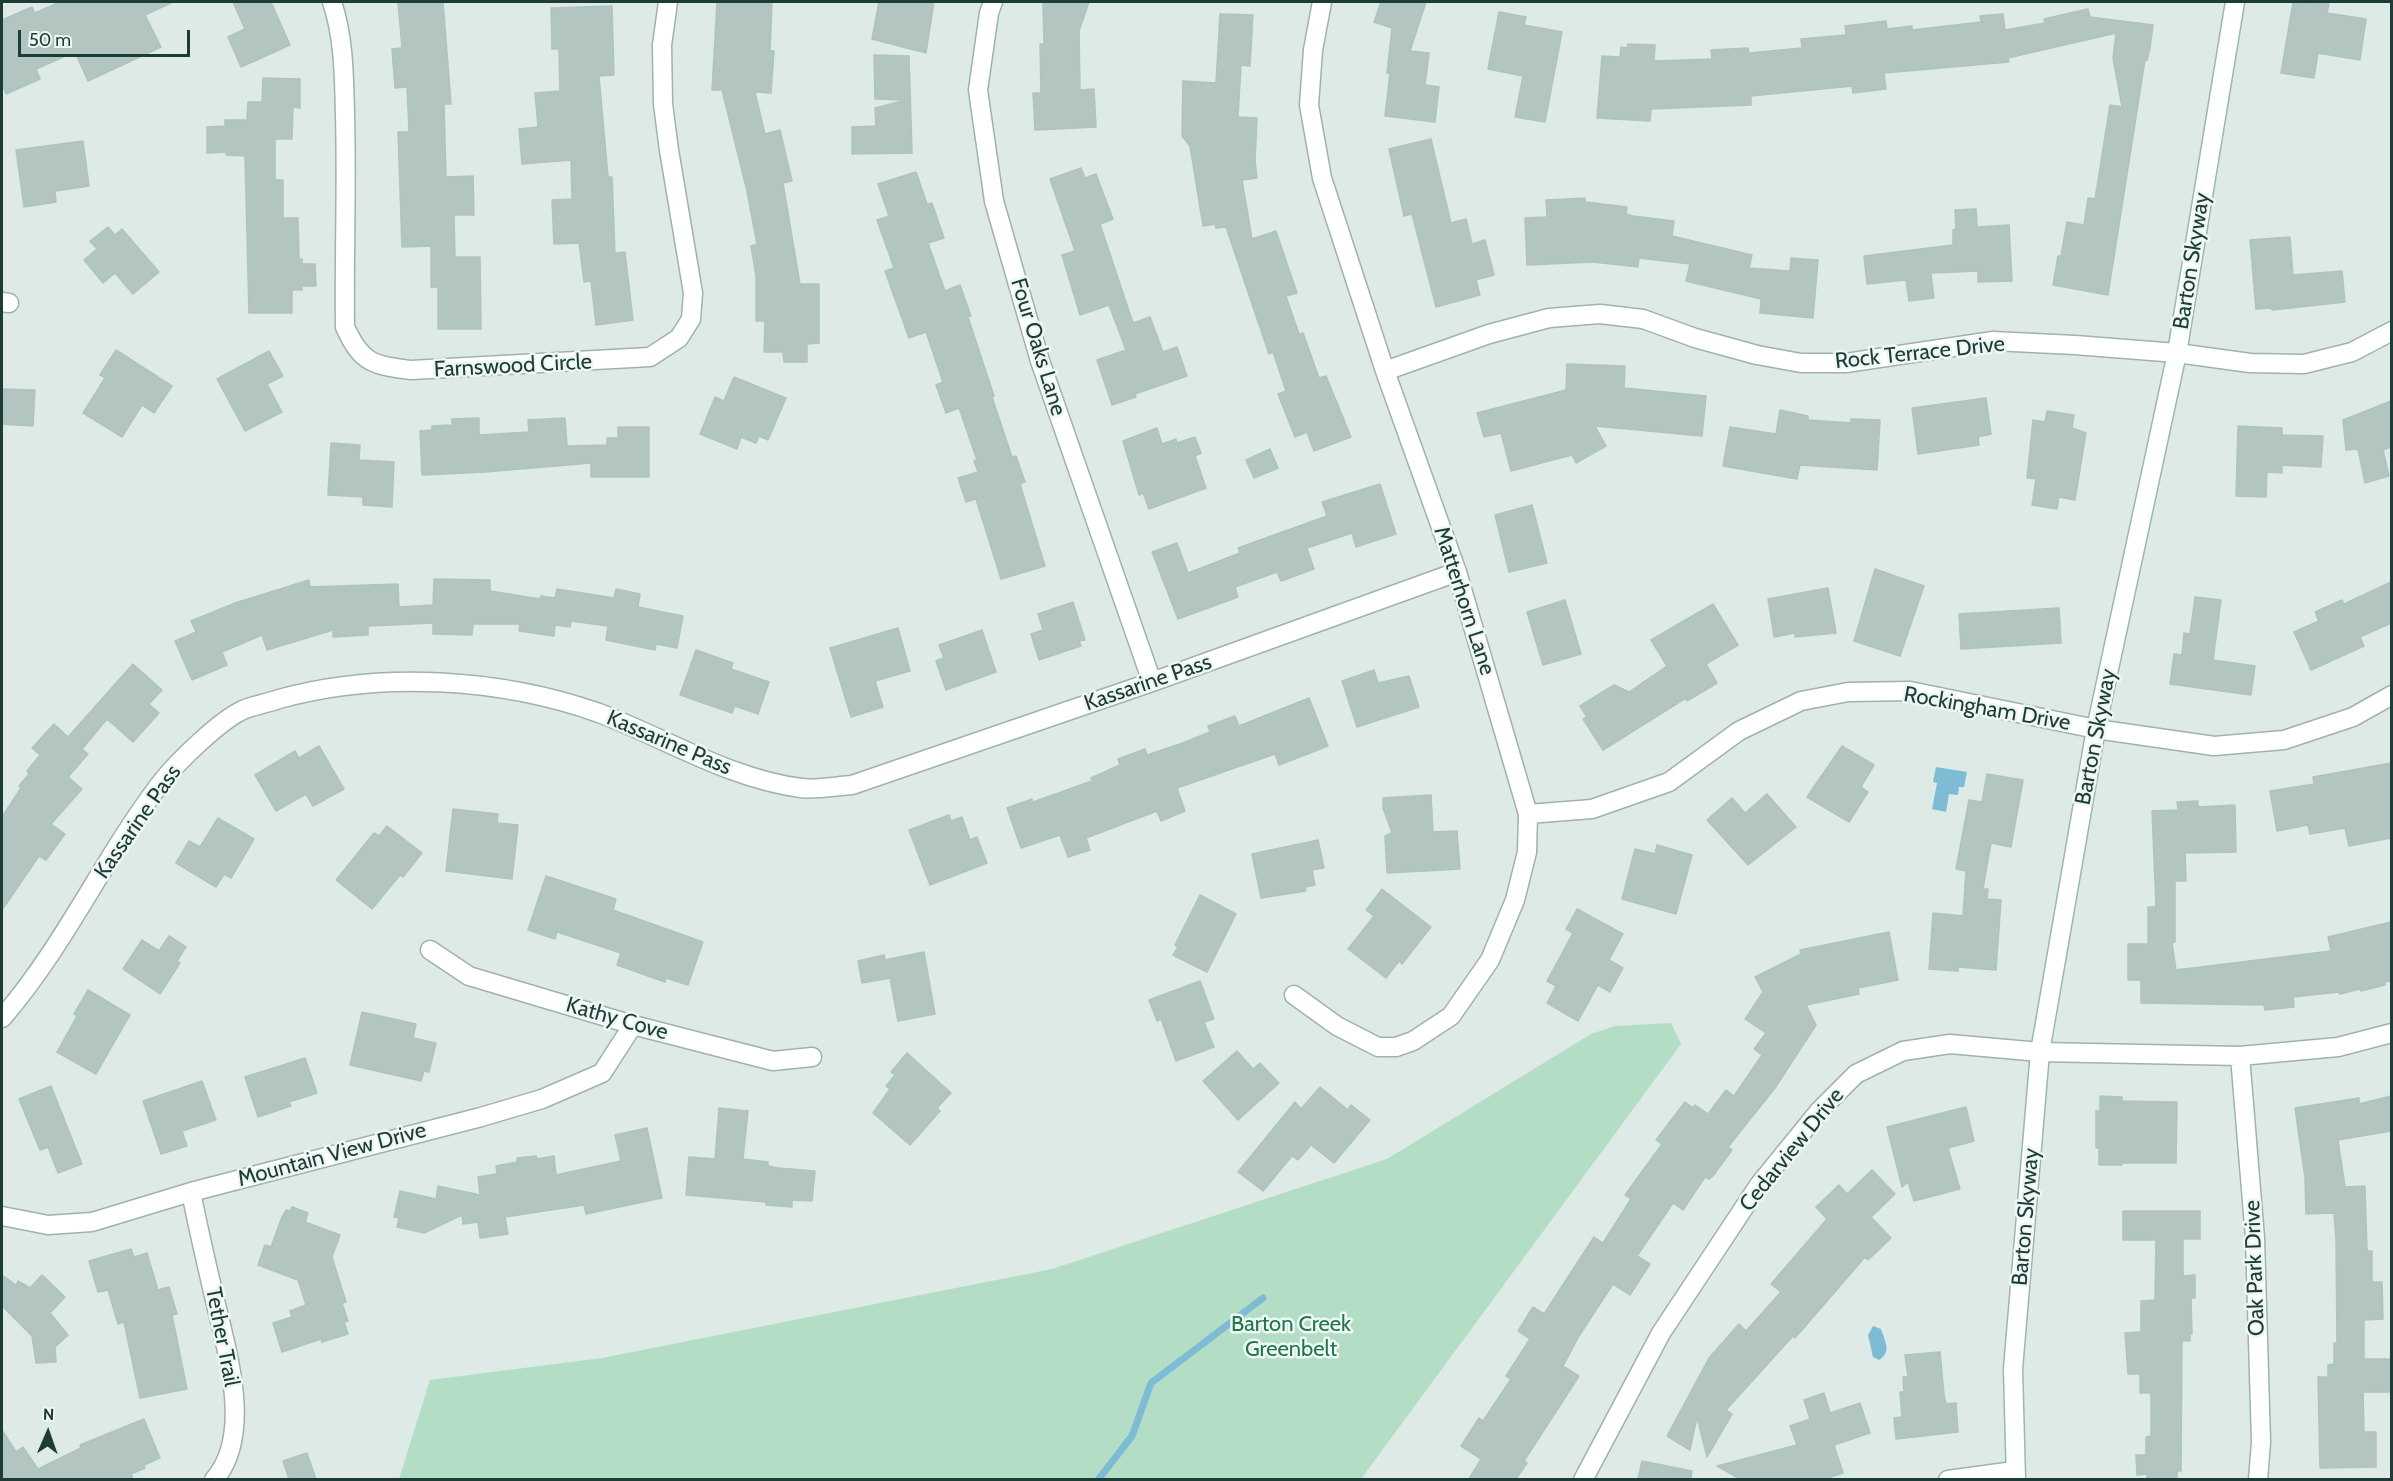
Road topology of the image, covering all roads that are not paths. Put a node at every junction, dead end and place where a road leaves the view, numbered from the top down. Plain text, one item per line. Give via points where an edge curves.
1 (332, 2) edge
2 (668, 2) edge
3 (993, 2) edge
4 (1322, 2) edge
5 (2235, 2) edge
6 (2391, 331) edge
7 (2177, 353) junction
8 (1385, 371) junction
9 (1457, 572) junction
10 (1152, 682) junction
11 (2391, 695) edge
12 (2096, 729) junction
13 (1528, 813) junction
14 (430, 950) dead end
15 (1294, 995) dead end
16 (2, 1018) edge
17 (633, 1025) junction
18 (2391, 1033) edge
19 (2040, 1052) junction
20 (2240, 1056) junction
21 (812, 1057) dead end
22 (190, 1192) junction
23 (2, 1216) edge
24 (2015, 1475) edge
25 (214, 1479) edge
26 (1583, 1479) edge
27 (1948, 1479) edge
28 (2258, 1479) edge

1 - 2 street, Farnswood Circle via 343,57 347,178 345,327 355,348 376,365 411,370 650,357 678,338 692,319 693,293 663,104 662,45
3 - 10 street, Four Oaks Lane via 978,90 994,201 1040,361
4 - 8 street, Matterhorn Lane via 1309,105 1323,178
5 - 7 street, Barton Skyway
6 - 7 street, Rock Terrace Drive via 2352,352 2304,364 2250,363
7 - 8 street, Rock Terrace Drive via 1993,341 1846,363 1801,363 1695,338 1642,318 1600,314 1549,318 1489,334
7 - 12 street, Barton Skyway
8 - 9 street, Matterhorn Lane
9 - 10 street, Kassarine Pass
9 - 13 street, Matterhorn Lane
10 - 16 street, Kassarine Pass via 852,784 803,788 757,779 597,713 524,693 464,683 367,684 305,692 253,707 196,744 161,783
11 - 12 street, Rockingham Drive via 2353,717 2284,740 2214,746
12 - 13 street, Rockingham Drive via 1910,692 1848,692 1802,701 1739,731 1669,782 1592,809
12 - 19 street, Barton Skyway
13 - 15 street, Matterhorn Lane via 1527,852 1515,900 1490,960 1450,1016 1413,1041 1396,1047 1378,1047 1337,1026
14 - 17 street, Kathy Cove via 469,976
17 - 21 street, Kathy Cove via 773,1061
17 - 22 street, Mountain View Drive via 602,1073 542,1099
18 - 20 street, Cedarview Drive via 2338,1047
19 - 20 street, Cedarview Drive
19 - 24 street, Barton Skyway via 2013,1369
19 - 26 street, Cedarview Drive via 1950,1044 1903,1052 1856,1074 1820,1110 1759,1185 1661,1333
20 - 28 street, Oak Park Drive via 2255,1238 2261,1443
22 - 23 street, Mountain View Drive via 92,1222 48,1225
22 - 25 street, Tether Trail via 234,1384 234,1432 223,1470
24 - 27 street

